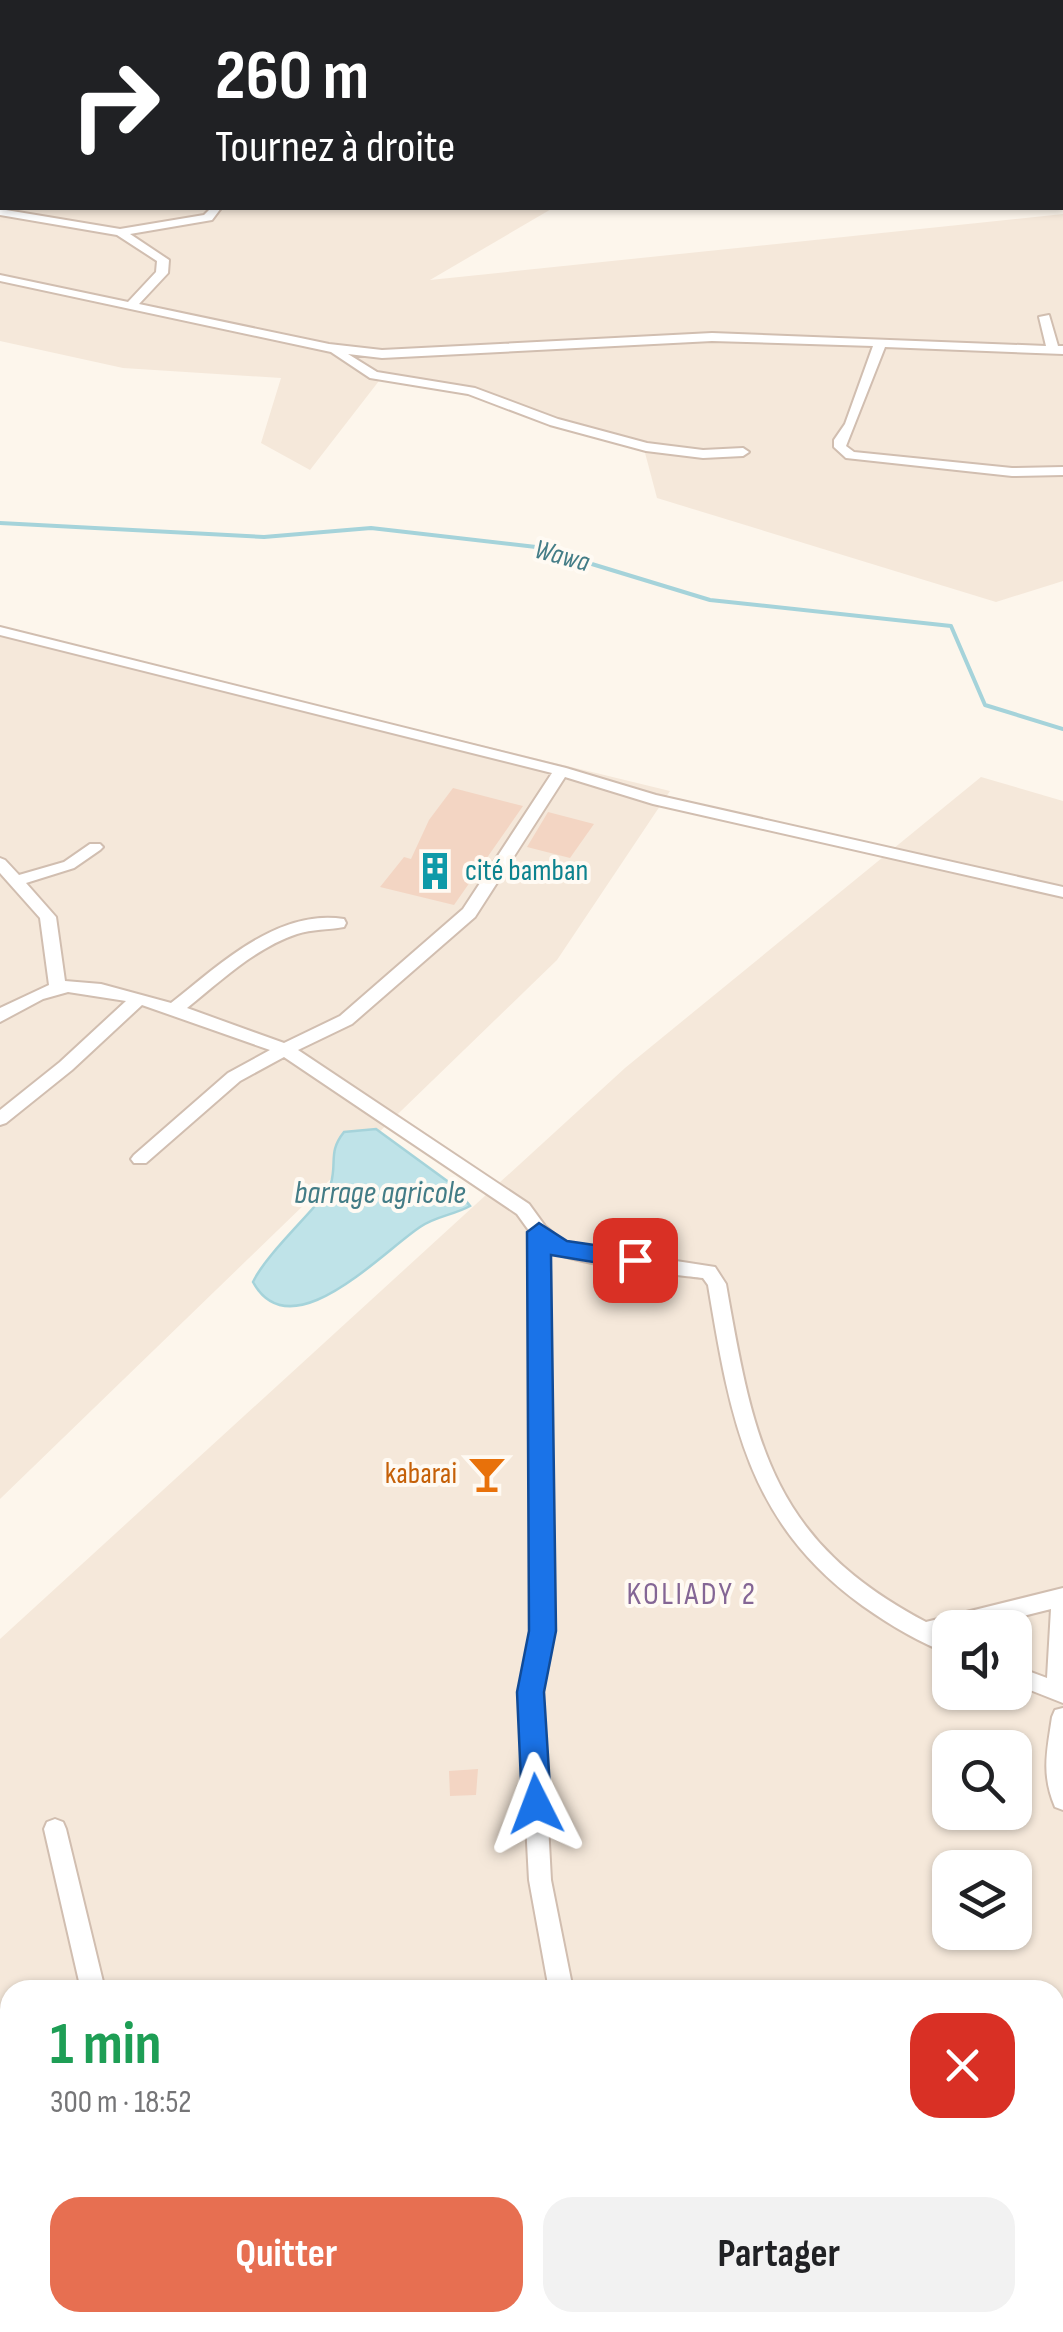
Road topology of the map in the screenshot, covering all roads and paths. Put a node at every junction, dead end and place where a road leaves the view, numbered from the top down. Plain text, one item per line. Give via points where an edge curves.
1 (187, 210) edge
2 (0, 212) edge
3 (212, 213) edge
4 (120, 232) junction
5 (0, 278) edge
6 (130, 307) junction
7 (1045, 317) dead end
8 (879, 346) junction
9 (330, 348) junction
10 (1058, 350) edge
11 (743, 452) dead end
12 (1063, 471) edge
13 (0, 632) edge
14 (561, 770) junction
15 (95, 847) dead end
16 (0, 863) edge
17 (14, 881) junction
18 (1063, 892) edge
19 (338, 923) dead end
20 (58, 989) junction
21 (136, 1001) junction
22 (172, 1010) junction
23 (0, 1016) edge
24 (285, 1050) junction
25 (0, 1119) edge
26 (140, 1159) dead end
27 (539, 1232) junction
28 (1063, 1597) edge
29 (923, 1632) junction
30 (932, 1636) edge
31 (1032, 1682) edge
32 (1060, 1693) edge
33 (1063, 1718) edge
34 (1063, 1800) edge
35 (56, 1830) dead end
36 (91, 1980) edge
37 (559, 1980) edge

1 - 3 street
2 - 4 street
3 - 4 street
4 - 6 street via 163,260 162,273
5 - 6 street
6 - 9 street
7 - 10 street
8 - 9 street via 712,336 382,354
8 - 10 street
8 - 12 street via 852,426 840,440 850,455
9 - 11 street via 374,374 472,391 602,436 703,454
13 - 14 street
14 - 18 street via 668,802
14 - 24 street via 468,912 346,1020
15 - 17 street via 69,865
16 - 17 street
17 - 20 street via 48,917
19 - 22 street via 307,925 260,944
20 - 21 street via 78,986
20 - 23 street
21 - 22 street
21 - 25 street
22 - 24 street
24 - 26 street via 234,1077
24 - 27 street via 523,1209
27 - 29 street via 575,1253 709,1272 717,1284 740,1415 779,1513 828,1568
27 - 37 street via 542,1631 530,1692 540,1880
28 - 29 street
28 - 32 street
29 - 30 street
31 - 32 street
33 - 34 street via 1055,1768
35 - 36 street

